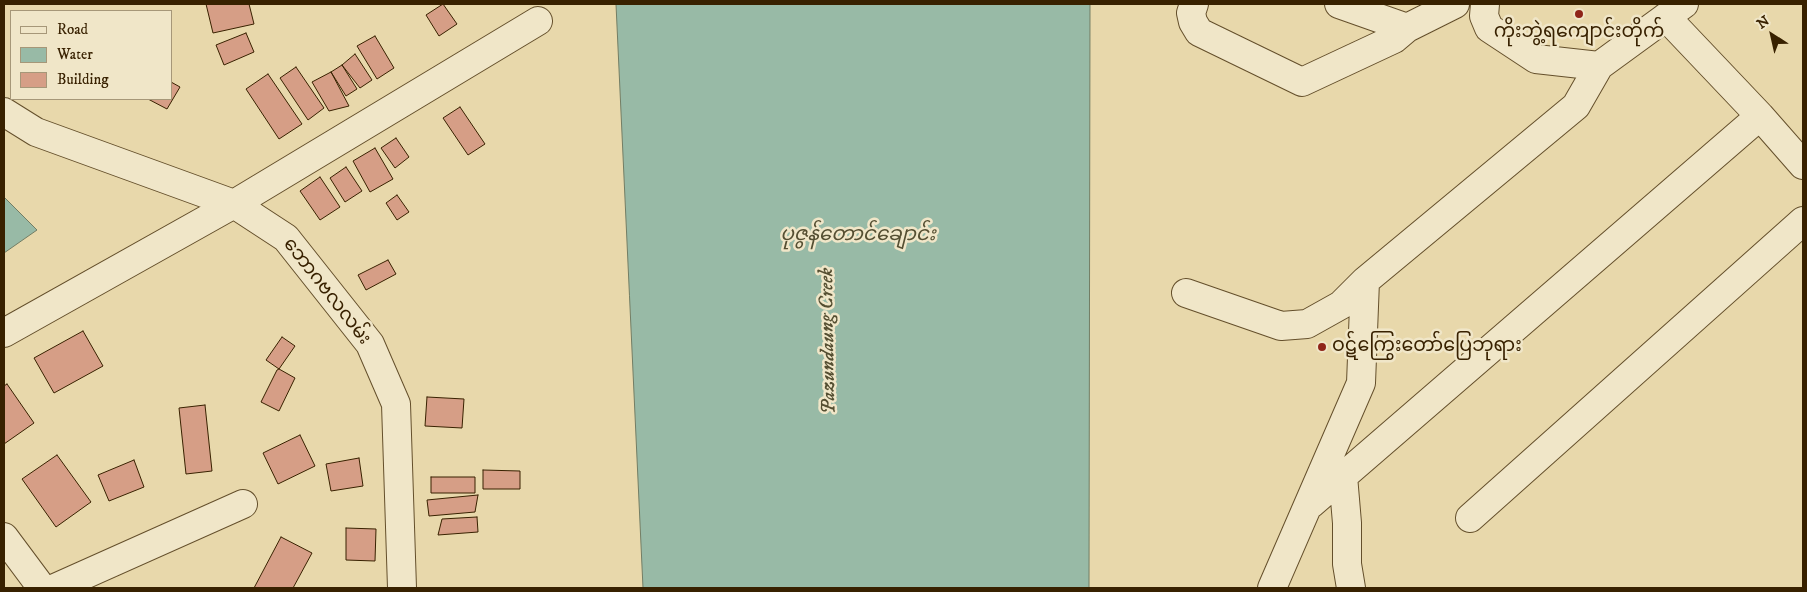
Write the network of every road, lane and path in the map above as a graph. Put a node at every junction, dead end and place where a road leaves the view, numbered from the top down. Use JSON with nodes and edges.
{"nodes":[{"id":1,"x":1194,"y":4,"type":"edge"},
{"id":2,"x":1339,"y":4,"type":"edge"},
{"id":3,"x":1455,"y":4,"type":"edge"},
{"id":4,"x":1485,"y":4,"type":"edge"},
{"id":5,"x":1675,"y":10,"type":"edge"},
{"id":6,"x":538,"y":21,"type":"dead end"},
{"id":7,"x":1407,"y":28,"type":"junction"},
{"id":8,"x":1599,"y":66,"type":"junction"},
{"id":9,"x":4,"y":112,"type":"edge"},
{"id":10,"x":1760,"y":116,"type":"junction"},
{"id":11,"x":1803,"y":165,"type":"edge"},
{"id":12,"x":234,"y":204,"type":"junction"},
{"id":13,"x":1803,"y":221,"type":"edge"},
{"id":14,"x":1365,"y":281,"type":"junction"},
{"id":15,"x":1186,"y":293,"type":"dead end"},
{"id":16,"x":4,"y":333,"type":"edge"},
{"id":17,"x":1343,"y":476,"type":"junction"},
{"id":18,"x":243,"y":504,"type":"dead end"},
{"id":19,"x":1306,"y":508,"type":"junction"},
{"id":20,"x":1470,"y":518,"type":"dead end"},
{"id":21,"x":4,"y":537,"type":"edge"},
{"id":22,"x":42,"y":588,"type":"edge"},
{"id":23,"x":55,"y":588,"type":"edge"},
{"id":24,"x":402,"y":588,"type":"edge"},
{"id":25,"x":1272,"y":588,"type":"edge"},
{"id":26,"x":1351,"y":588,"type":"edge"}],
"edges":[{"from":1,"to":7,"type":"street"},
{"from":2,"to":7,"type":"street"},
{"from":3,"to":7,"type":"street"},
{"from":4,"to":8,"type":"street"},
{"from":5,"to":8,"type":"street"},
{"from":5,"to":10,"type":"street"},
{"from":6,"to":12,"type":"street"},
{"from":8,"to":14,"type":"street"},
{"from":9,"to":12,"type":"street","name":"ဘောဂဗလလမ်း"},
{"from":10,"to":11,"type":"street"},
{"from":10,"to":17,"type":"street"},
{"from":12,"to":16,"type":"street"},
{"from":12,"to":24,"type":"street","name":"ဘောဂဗလလမ်း"},
{"from":13,"to":20,"type":"street"},
{"from":14,"to":15,"type":"street"},
{"from":14,"to":19,"type":"street"},
{"from":17,"to":19,"type":"street"},
{"from":17,"to":26,"type":"street"},
{"from":18,"to":23,"type":"street"},
{"from":19,"to":25,"type":"street"},
{"from":21,"to":22,"type":"street"}]}
